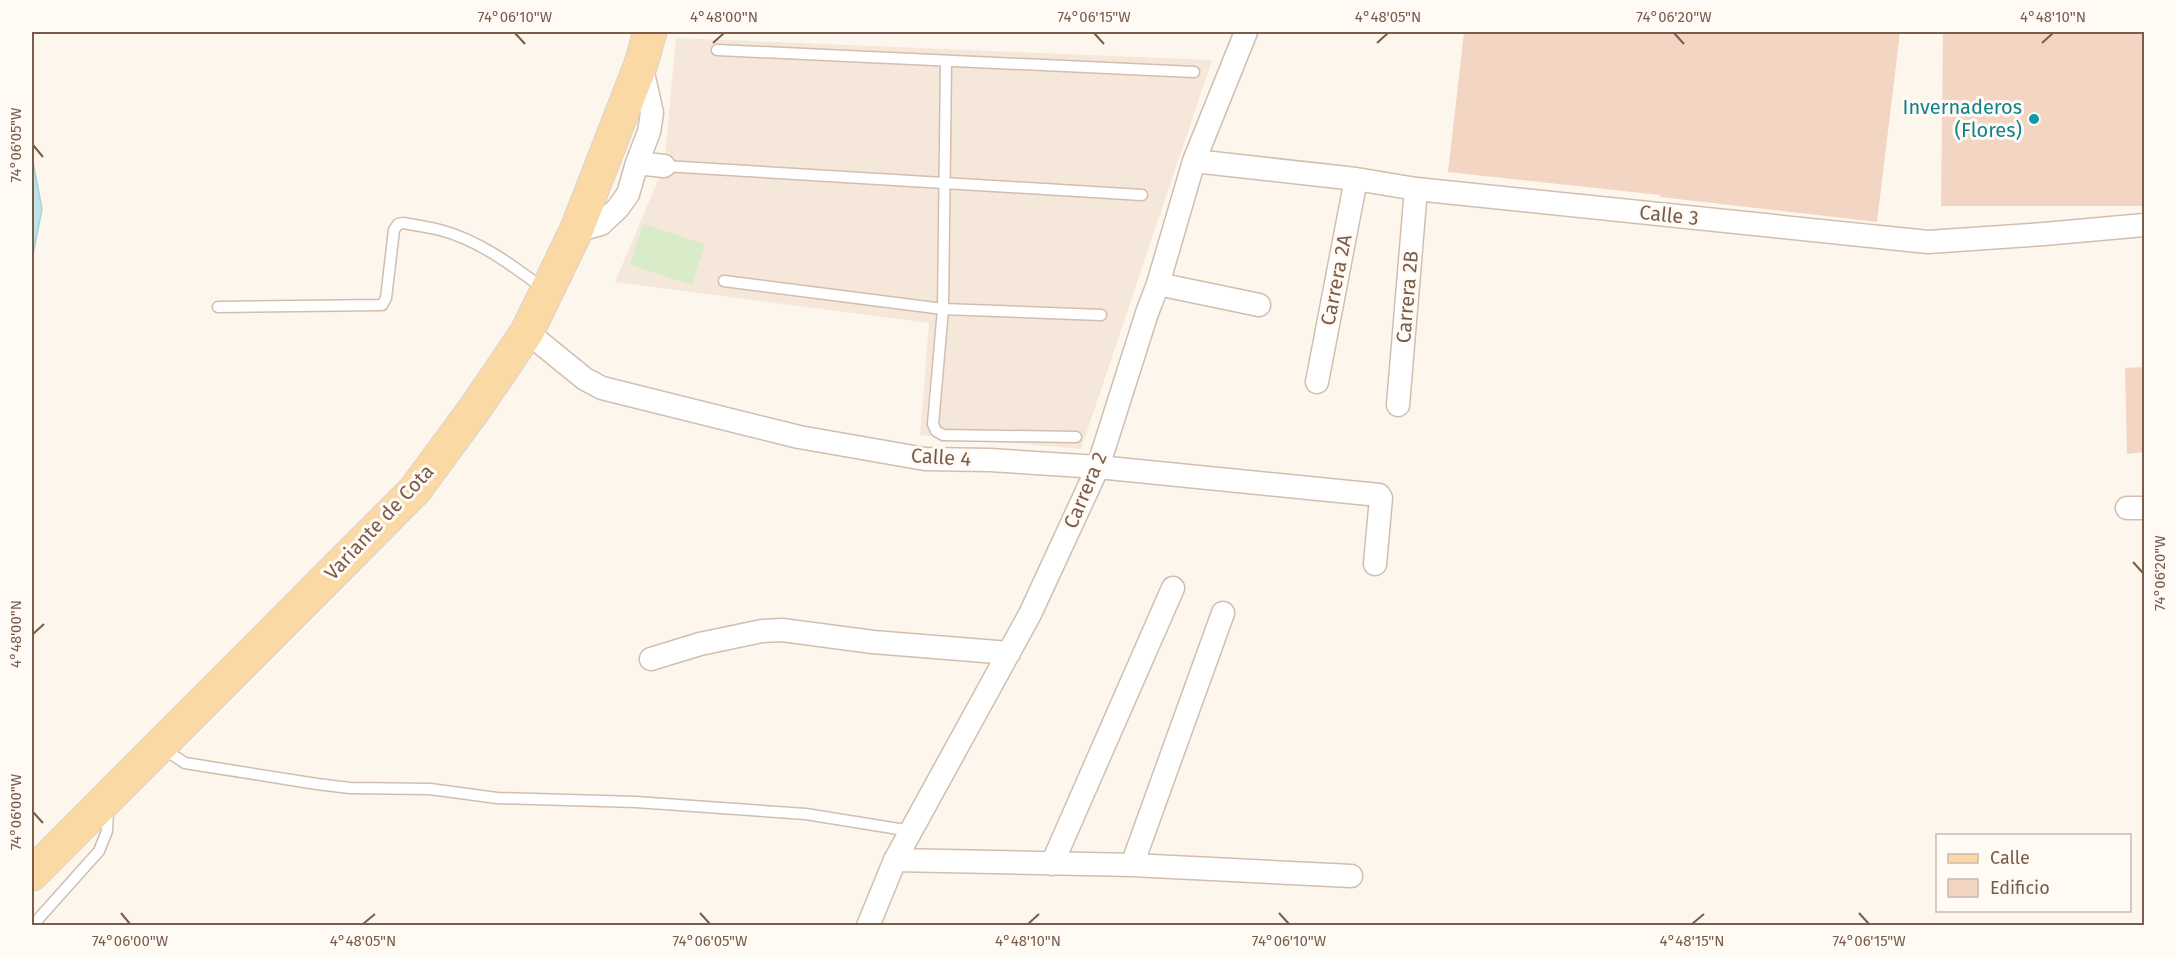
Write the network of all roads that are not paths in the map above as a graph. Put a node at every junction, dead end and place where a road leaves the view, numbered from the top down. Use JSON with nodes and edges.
{"nodes":[{"id":1,"x":650,"y":32,"type":"edge"},
{"id":2,"x":1246,"y":32,"type":"edge"},
{"id":3,"x":717,"y":50,"type":"dead end"},
{"id":4,"x":946,"y":61,"type":"junction"},
{"id":5,"x":641,"y":64,"type":"junction"},
{"id":6,"x":1194,"y":72,"type":"dead end"},
{"id":7,"x":1194,"y":161,"type":"junction"},
{"id":8,"x":637,"y":163,"type":"junction"},
{"id":9,"x":664,"y":166,"type":"joint"},
{"id":10,"x":1356,"y":179,"type":"junction"},
{"id":11,"x":945,"y":182,"type":"junction"},
{"id":12,"x":1416,"y":189,"type":"junction"},
{"id":13,"x":1142,"y":195,"type":"dead end"},
{"id":14,"x":2145,"y":225,"type":"edge"},
{"id":15,"x":576,"y":231,"type":"junction"},
{"id":16,"x":724,"y":281,"type":"dead end"},
{"id":17,"x":1158,"y":284,"type":"junction"},
{"id":18,"x":547,"y":291,"type":"junction"},
{"id":19,"x":1259,"y":305,"type":"dead end"},
{"id":20,"x":218,"y":307,"type":"dead end"},
{"id":21,"x":943,"y":309,"type":"junction"},
{"id":22,"x":1101,"y":315,"type":"dead end"},
{"id":23,"x":527,"y":332,"type":"junction"},
{"id":24,"x":1317,"y":382,"type":"dead end"},
{"id":25,"x":1398,"y":405,"type":"dead end"},
{"id":26,"x":1076,"y":437,"type":"dead end"},
{"id":27,"x":1098,"y":467,"type":"junction"},
{"id":28,"x":1376,"y":564,"type":"dead end"},
{"id":29,"x":1173,"y":588,"type":"dead end"},
{"id":30,"x":1223,"y":614,"type":"dead end"},
{"id":31,"x":1009,"y":653,"type":"junction"},
{"id":32,"x":651,"y":659,"type":"dead end"},
{"id":33,"x":159,"y":746,"type":"junction"},
{"id":34,"x":108,"y":795,"type":"junction"},
{"id":35,"x":912,"y":831,"type":"junction"},
{"id":36,"x":895,"y":860,"type":"junction"},
{"id":37,"x":1052,"y":864,"type":"junction"},
{"id":38,"x":1132,"y":865,"type":"junction"},
{"id":39,"x":32,"y":874,"type":"edge"},
{"id":40,"x":1350,"y":876,"type":"dead end"},
{"id":41,"x":32,"y":926,"type":"edge"},
{"id":42,"x":868,"y":926,"type":"edge"}],
"edges":[{"from":1,"to":5,"type":"main road","name":"Variante de Cota"},
{"from":2,"to":7,"type":"street","name":"Carrera 2"},
{"from":3,"to":4,"type":"lane"},
{"from":4,"to":6,"type":"lane"},
{"from":4,"to":11,"type":"lane"},
{"from":5,"to":8,"type":"street"},
{"from":5,"to":15,"type":"main road","name":"Variante de Cota"},
{"from":7,"to":10,"type":"street","name":"Calle 3"},
{"from":7,"to":17,"type":"street","name":"Carrera 2"},
{"from":8,"to":9,"type":"street"},
{"from":8,"to":15,"type":"street"},
{"from":9,"to":11,"type":"lane"},
{"from":10,"to":12,"type":"street","name":"Calle 3"},
{"from":10,"to":24,"type":"street","name":"Carrera 2A"},
{"from":11,"to":13,"type":"lane"},
{"from":11,"to":21,"type":"lane"},
{"from":12,"to":14,"type":"street","name":"Calle 3"},
{"from":12,"to":25,"type":"street","name":"Carrera 2B"},
{"from":15,"to":18,"type":"main road","name":"Variante de Cota"},
{"from":16,"to":21,"type":"lane"},
{"from":17,"to":19,"type":"street"},
{"from":17,"to":27,"type":"street","name":"Carrera 2"},
{"from":18,"to":20,"type":"lane"},
{"from":18,"to":23,"type":"main road","name":"Variante de Cota"},
{"from":21,"to":22,"type":"lane"},
{"from":21,"to":26,"type":"lane"},
{"from":23,"to":27,"type":"street","name":"Calle 4"},
{"from":23,"to":33,"type":"main road","name":"Variante de Cota"},
{"from":27,"to":28,"type":"street","name":"Calle 4"},
{"from":27,"to":31,"type":"street","name":"Carrera 2"},
{"from":29,"to":37,"type":"street"},
{"from":30,"to":38,"type":"street"},
{"from":31,"to":32,"type":"street"},
{"from":31,"to":35,"type":"street","name":"Carrera 2"},
{"from":33,"to":34,"type":"main road","name":"Variante de Cota"},
{"from":33,"to":35,"type":"lane"},
{"from":34,"to":39,"type":"main road","name":"Variante de Cota"},
{"from":34,"to":41,"type":"lane"},
{"from":35,"to":36,"type":"street","name":"Carrera 2"},
{"from":36,"to":37,"type":"street"},
{"from":36,"to":42,"type":"street","name":"Carrera 2"},
{"from":37,"to":38,"type":"street"},
{"from":38,"to":40,"type":"street"}]}
